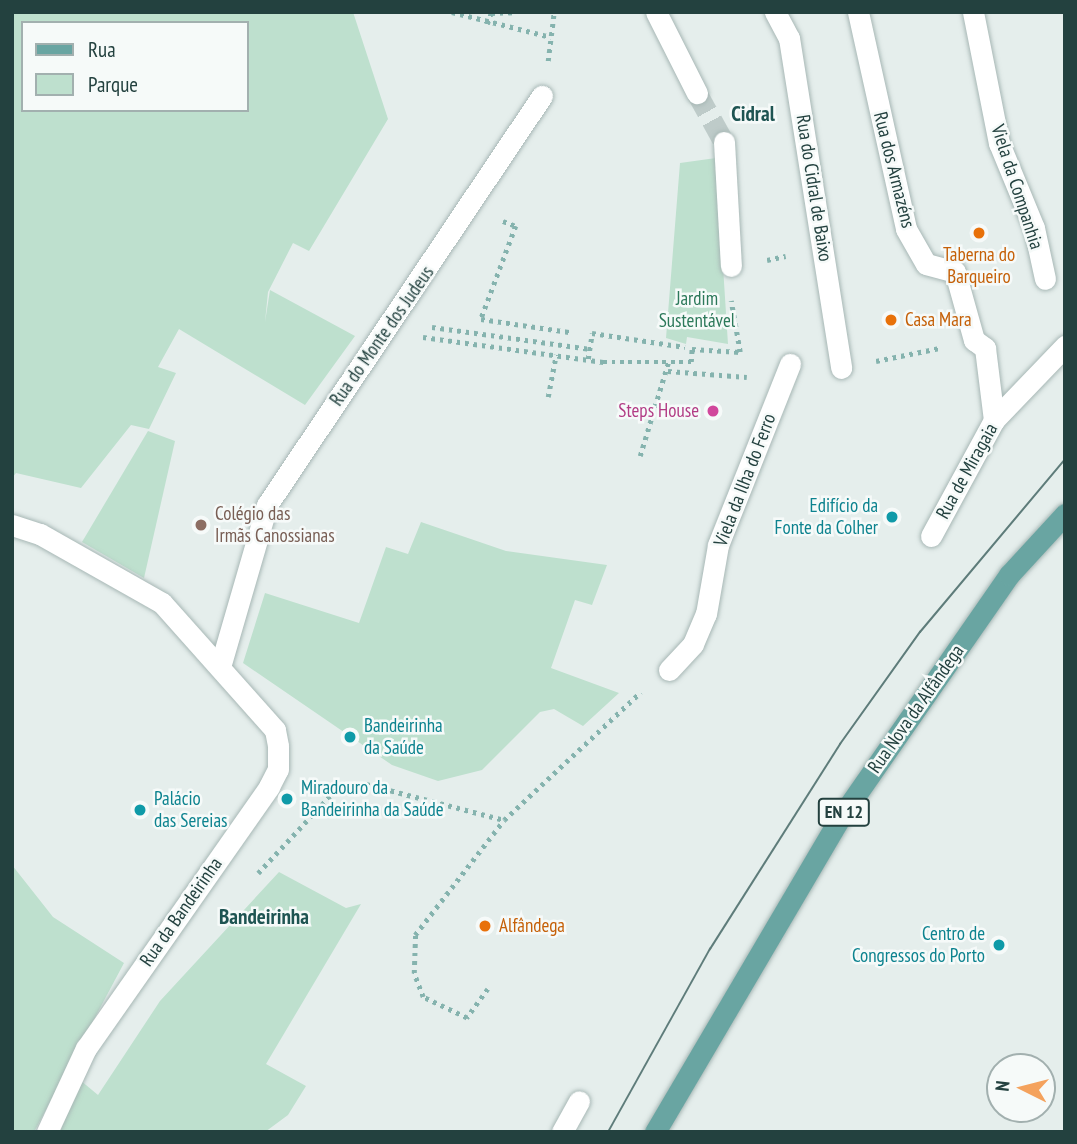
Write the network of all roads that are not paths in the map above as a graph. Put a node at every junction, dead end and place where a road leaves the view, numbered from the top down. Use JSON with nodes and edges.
{"nodes":[{"id":1,"x":656,"y":12,"type":"edge"},
{"id":2,"x":775,"y":12,"type":"edge"},
{"id":3,"x":858,"y":12,"type":"edge"},
{"id":4,"x":973,"y":12,"type":"edge"},
{"id":5,"x":697,"y":93,"type":"tunnel mouth"},
{"id":6,"x":542,"y":96,"type":"road end"},
{"id":7,"x":724,"y":142,"type":"tunnel mouth"},
{"id":8,"x":731,"y":266,"type":"road end"},
{"id":9,"x":1045,"y":279,"type":"dead end"},
{"id":10,"x":1065,"y":346,"type":"edge"},
{"id":11,"x":841,"y":368,"type":"road end"},
{"id":12,"x":786,"y":372,"type":"road end"},
{"id":13,"x":994,"y":420,"type":"junction"},
{"id":14,"x":1065,"y":514,"type":"edge"},
{"id":15,"x":12,"y":525,"type":"edge"},
{"id":16,"x":931,"y":536,"type":"dead end"},
{"id":17,"x":220,"y":667,"type":"junction"},
{"id":18,"x":669,"y":670,"type":"road end"},
{"id":19,"x":579,"y":1101,"type":"dead end"},
{"id":20,"x":47,"y":1132,"type":"edge"},
{"id":21,"x":562,"y":1132,"type":"edge"},
{"id":22,"x":654,"y":1132,"type":"edge"}],
"edges":[{"from":1,"to":5,"type":"street"},
{"from":2,"to":11,"type":"street","name":"Rua do Cidral de Baixo"},
{"from":3,"to":13,"type":"street","name":"Rua dos Armazéns"},
{"from":4,"to":9,"type":"street","name":"Viela da Companhia"},
{"from":6,"to":17,"type":"street","name":"Rua do Monte dos Judeus"},
{"from":7,"to":8,"type":"street"},
{"from":10,"to":13,"type":"street","name":"Rua de Miragaia"},
{"from":12,"to":18,"type":"street","name":"Viela da Ilha do Ferro"},
{"from":13,"to":16,"type":"street","name":"Rua de Miragaia"},
{"from":14,"to":22,"type":"main road","name":"Rua Nova da Alfândega","number":"EN 12"},
{"from":15,"to":17,"type":"street","name":"Rua da Bandeirinha"},
{"from":17,"to":20,"type":"street","name":"Rua da Bandeirinha"},
{"from":19,"to":21,"type":"street"}]}
